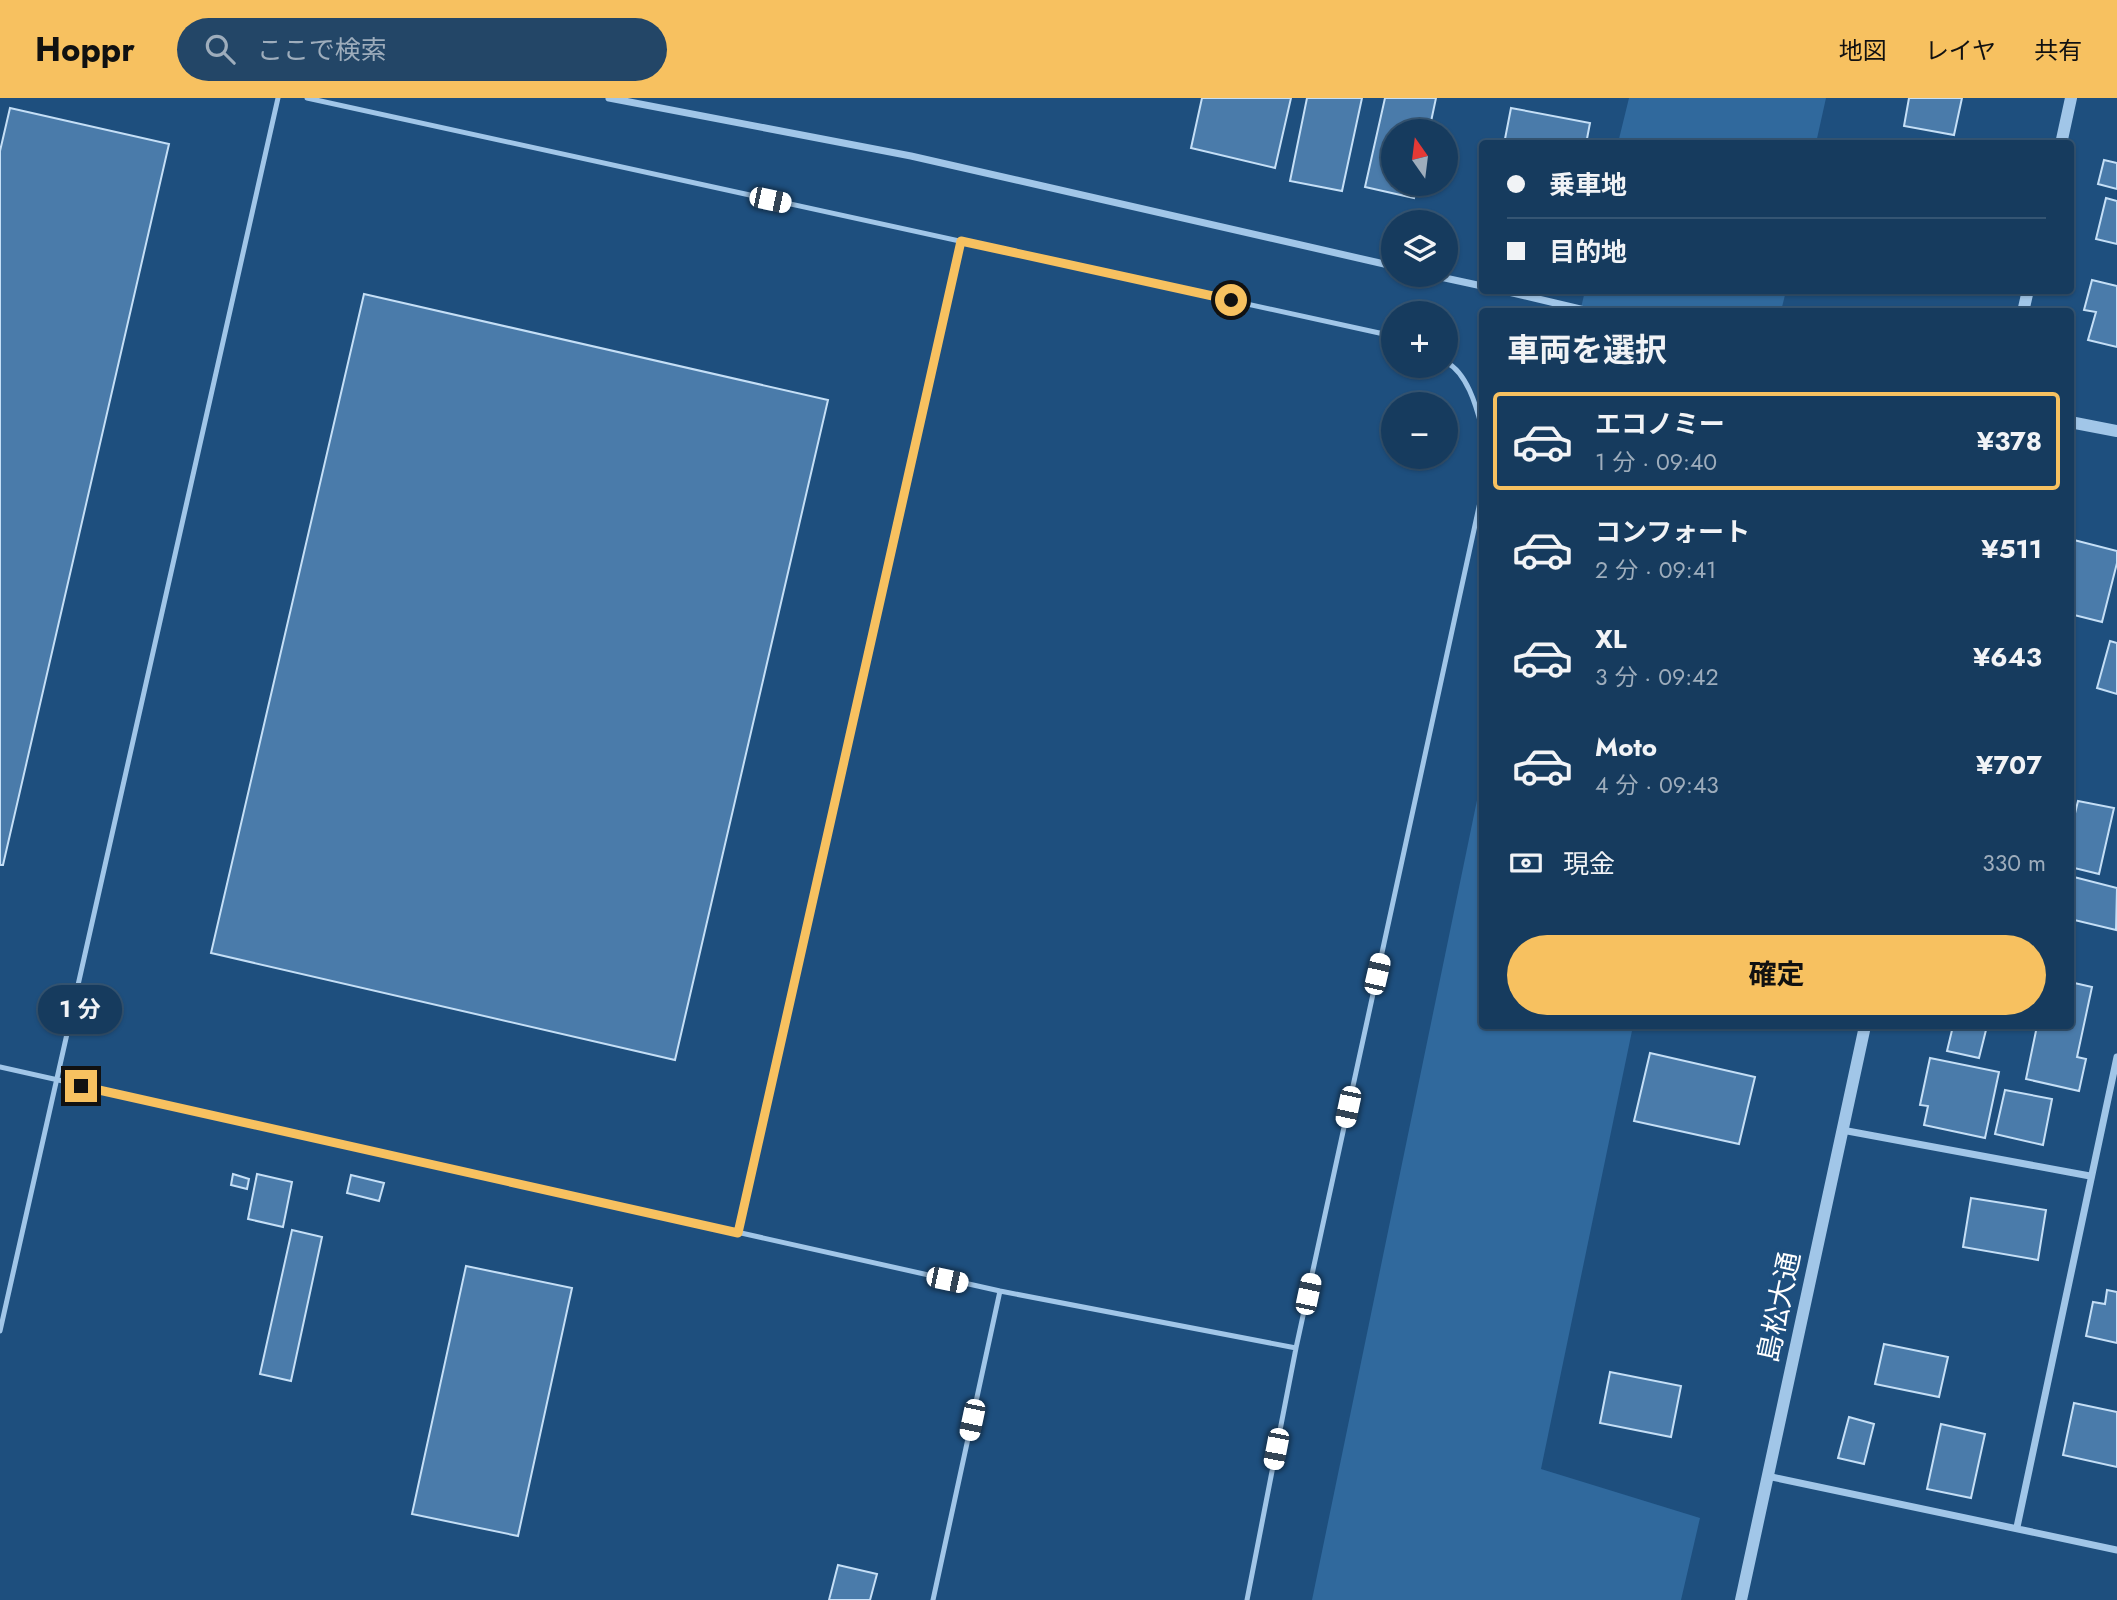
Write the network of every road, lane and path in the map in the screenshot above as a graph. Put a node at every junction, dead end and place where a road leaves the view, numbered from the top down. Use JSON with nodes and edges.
{"nodes":[{"id":1,"x":278,"y":98,"type":"edge"},
{"id":2,"x":307,"y":98,"type":"edge"},
{"id":3,"x":608,"y":98,"type":"edge"},
{"id":4,"x":2071,"y":98,"type":"edge"},
{"id":5,"x":2062,"y":140,"type":"edge"},
{"id":6,"x":961,"y":241,"type":"junction"},
{"id":7,"x":1381,"y":263,"type":"edge"},
{"id":8,"x":1458,"y":281,"type":"edge"},
{"id":9,"x":1479,"y":285,"type":"edge"},
{"id":10,"x":1517,"y":294,"type":"edge"},
{"id":11,"x":1575,"y":308,"type":"edge"},
{"id":12,"x":1381,"y":333,"type":"edge"},
{"id":13,"x":1458,"y":370,"type":"edge"},
{"id":14,"x":1479,"y":421,"type":"edge"},
{"id":15,"x":2074,"y":423,"type":"edge"},
{"id":16,"x":2117,"y":432,"type":"edge"},
{"id":17,"x":1479,"y":507,"type":"edge"},
{"id":18,"x":1864,"y":1029,"type":"edge"},
{"id":19,"x":2117,"y":1057,"type":"edge"},
{"id":20,"x":0,"y":1068,"type":"edge"},
{"id":21,"x":55,"y":1080,"type":"junction"},
{"id":22,"x":1843,"y":1130,"type":"junction"},
{"id":23,"x":2090,"y":1176,"type":"junction"},
{"id":24,"x":738,"y":1233,"type":"junction"},
{"id":25,"x":1000,"y":1291,"type":"junction"},
{"id":26,"x":0,"y":1331,"type":"edge"},
{"id":27,"x":1296,"y":1348,"type":"junction"},
{"id":28,"x":1767,"y":1476,"type":"junction"},
{"id":29,"x":2017,"y":1527,"type":"junction"},
{"id":30,"x":2117,"y":1550,"type":"edge"},
{"id":31,"x":933,"y":1600,"type":"edge"},
{"id":32,"x":1247,"y":1600,"type":"edge"},
{"id":33,"x":1741,"y":1600,"type":"edge"}],
"edges":[{"from":1,"to":21,"type":"lane"},
{"from":2,"to":6,"type":"lane"},
{"from":3,"to":7,"type":"street"},
{"from":4,"to":5,"type":"street"},
{"from":6,"to":12,"type":"lane"},
{"from":6,"to":24,"type":"lane"},
{"from":8,"to":9,"type":"street"},
{"from":10,"to":11,"type":"street"},
{"from":13,"to":14,"type":"lane"},
{"from":15,"to":16,"type":"street"},
{"from":17,"to":27,"type":"lane"},
{"from":18,"to":22,"type":"street","name":"島松大通"},
{"from":19,"to":23,"type":"street"},
{"from":20,"to":21,"type":"lane"},
{"from":21,"to":24,"type":"lane"},
{"from":21,"to":26,"type":"lane"},
{"from":22,"to":23,"type":"street"},
{"from":22,"to":28,"type":"street","name":"島松大通"},
{"from":23,"to":29,"type":"street"},
{"from":24,"to":25,"type":"lane"},
{"from":25,"to":27,"type":"lane"},
{"from":25,"to":31,"type":"lane"},
{"from":27,"to":32,"type":"lane"},
{"from":28,"to":29,"type":"street"},
{"from":28,"to":33,"type":"street","name":"島松大通"},
{"from":29,"to":30,"type":"street"}]}
